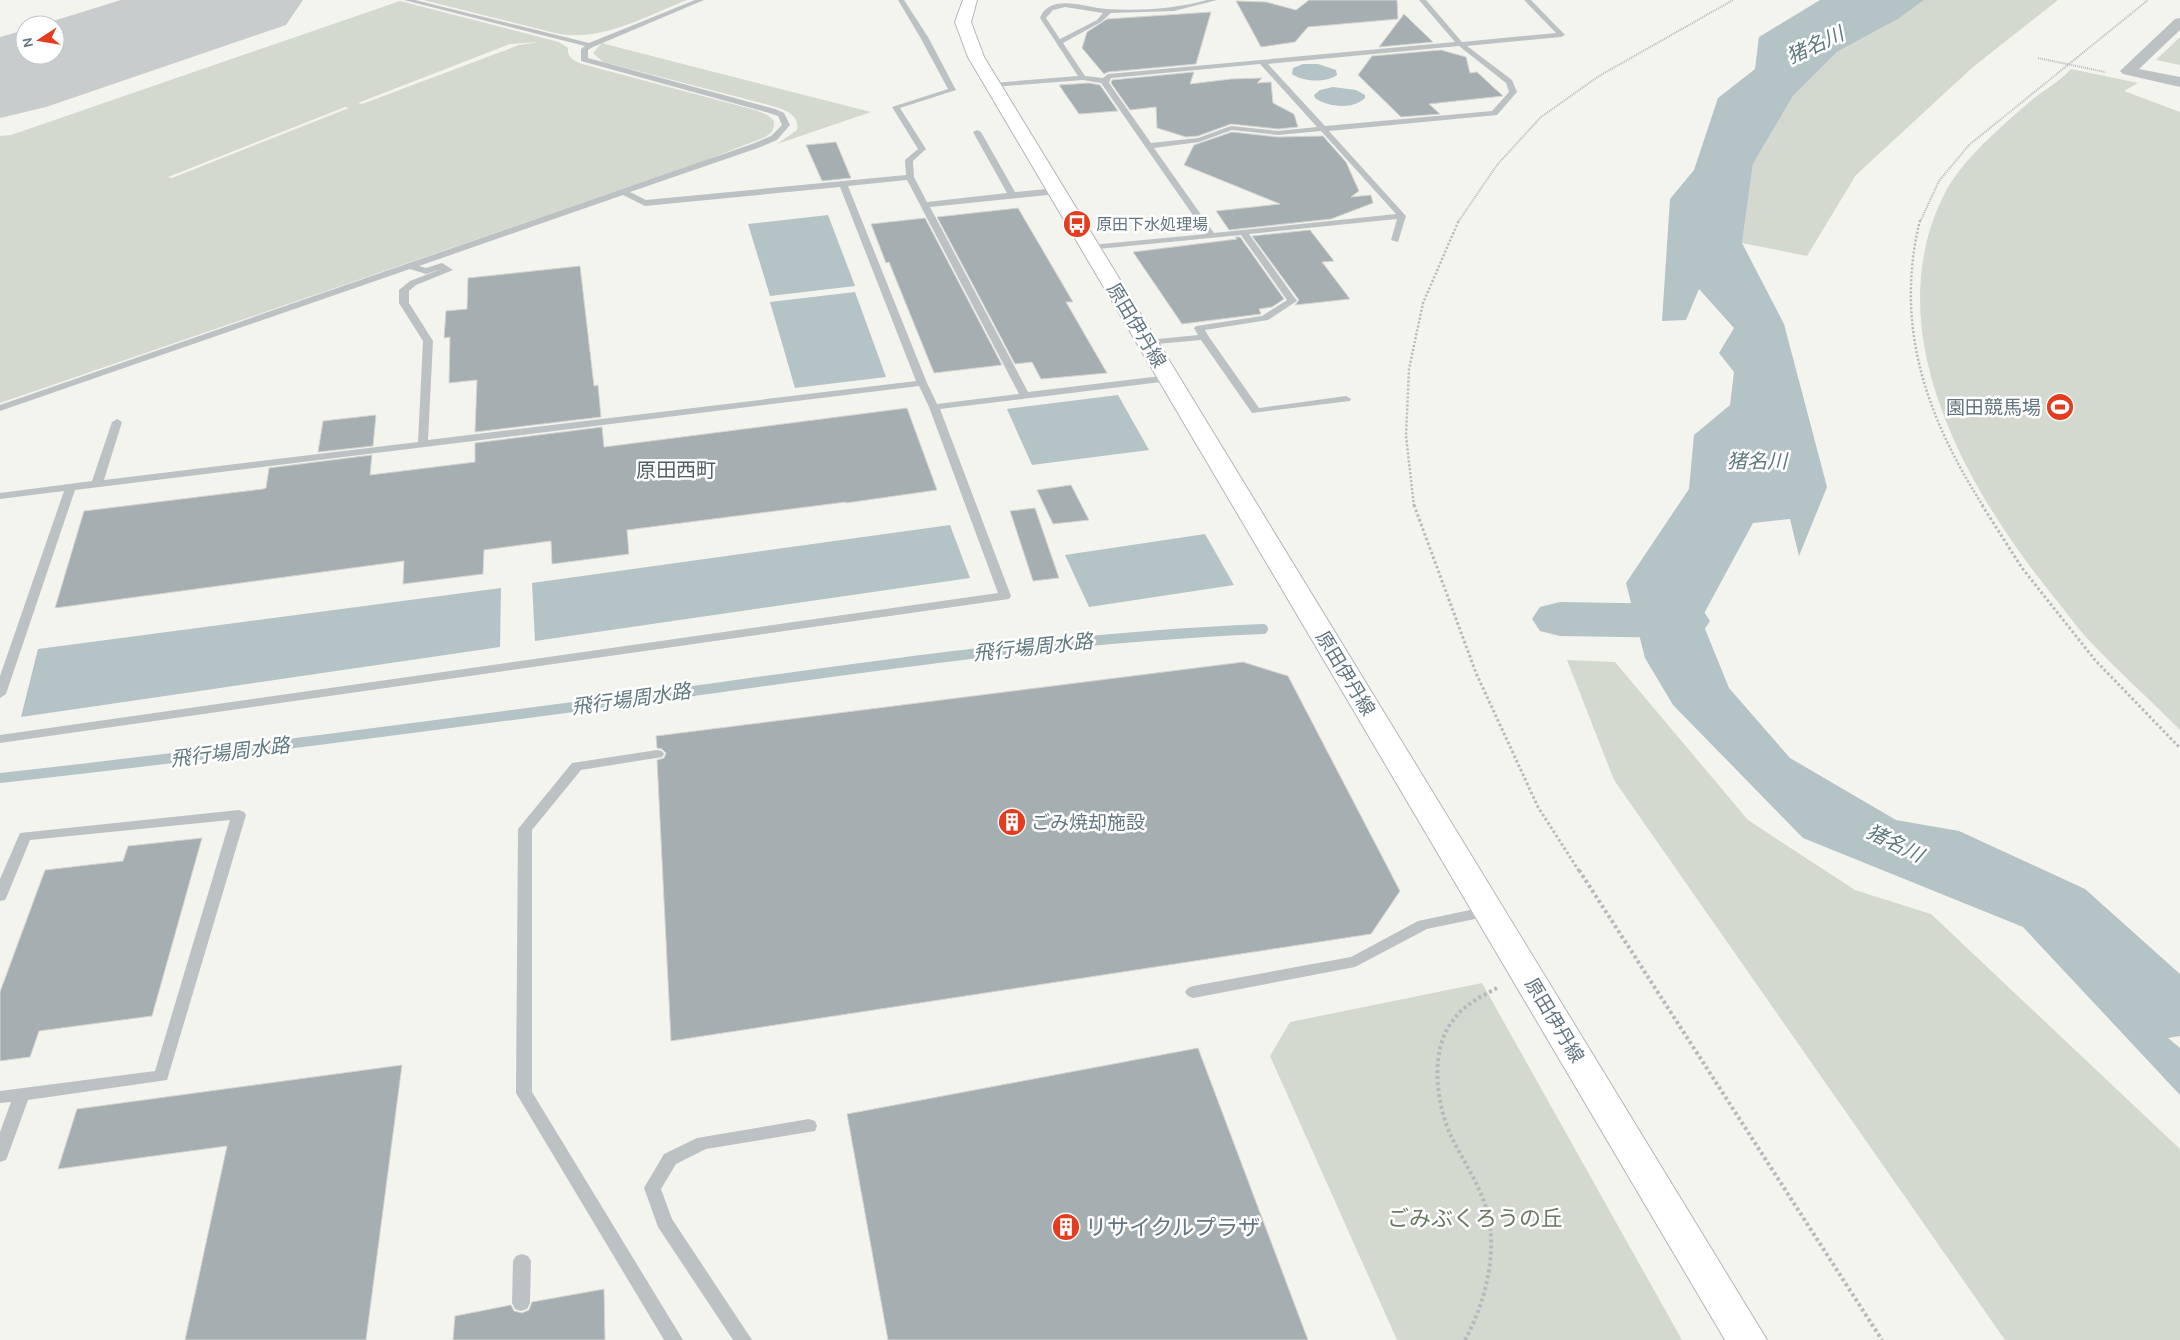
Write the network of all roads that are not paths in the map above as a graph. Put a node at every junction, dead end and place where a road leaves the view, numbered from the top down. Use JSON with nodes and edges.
{"nodes":[{"id":1,"x":408,"y":0,"type":"edge"},
{"id":2,"x":701,"y":0,"type":"edge"},
{"id":3,"x":901,"y":0,"type":"edge"},
{"id":4,"x":970,"y":0,"type":"edge"},
{"id":5,"x":1214,"y":0,"type":"edge"},
{"id":6,"x":1422,"y":0,"type":"edge"},
{"id":7,"x":1527,"y":0,"type":"edge"},
{"id":8,"x":1109,"y":11,"type":"junction"},
{"id":9,"x":2180,"y":22,"type":"edge"},
{"id":10,"x":1060,"y":42,"type":"junction"},
{"id":11,"x":1460,"y":44,"type":"junction"},
{"id":12,"x":590,"y":45,"type":"junction"},
{"id":13,"x":2140,"y":60,"type":"junction"},
{"id":14,"x":1262,"y":62,"type":"junction"},
{"id":15,"x":2180,"y":68,"type":"edge"},
{"id":16,"x":1083,"y":78,"type":"junction"},
{"id":17,"x":1106,"y":81,"type":"junction"},
{"id":18,"x":2180,"y":82,"type":"edge"},
{"id":19,"x":993,"y":85,"type":"junction"},
{"id":20,"x":1324,"y":130,"type":"junction"},
{"id":21,"x":977,"y":132,"type":"dead end"},
{"id":22,"x":1149,"y":146,"type":"junction"},
{"id":23,"x":910,"y":177,"type":"junction"},
{"id":24,"x":844,"y":184,"type":"junction"},
{"id":25,"x":1056,"y":191,"type":"junction"},
{"id":26,"x":624,"y":192,"type":"junction"},
{"id":27,"x":1012,"y":196,"type":"junction"},
{"id":28,"x":925,"y":205,"type":"junction"},
{"id":29,"x":1402,"y":216,"type":"junction"},
{"id":30,"x":1242,"y":232,"type":"junction"},
{"id":31,"x":1212,"y":236,"type":"junction"},
{"id":32,"x":1395,"y":240,"type":"dead end"},
{"id":33,"x":1091,"y":248,"type":"junction"},
{"id":34,"x":410,"y":266,"type":"junction"},
{"id":35,"x":1204,"y":337,"type":"junction"},
{"id":36,"x":1148,"y":343,"type":"junction"},
{"id":37,"x":1169,"y":378,"type":"junction"},
{"id":38,"x":922,"y":383,"type":"junction"},
{"id":39,"x":1025,"y":396,"type":"junction"},
{"id":40,"x":1346,"y":399,"type":"dead end"},
{"id":41,"x":934,"y":407,"type":"junction"},
{"id":42,"x":0,"y":408,"type":"edge"},
{"id":43,"x":117,"y":422,"type":"dead end"},
{"id":44,"x":423,"y":444,"type":"junction"},
{"id":45,"x":97,"y":484,"type":"junction"},
{"id":46,"x":71,"y":487,"type":"junction"},
{"id":47,"x":0,"y":496,"type":"edge"},
{"id":48,"x":0,"y":694,"type":"edge"},
{"id":49,"x":0,"y":739,"type":"edge"},
{"id":50,"x":657,"y":754,"type":"dead end"},
{"id":51,"x":0,"y":896,"type":"edge"},
{"id":52,"x":1489,"y":911,"type":"junction"},
{"id":53,"x":1193,"y":992,"type":"dead end"},
{"id":54,"x":22,"y":1095,"type":"junction"},
{"id":55,"x":0,"y":1097,"type":"edge"},
{"id":56,"x":810,"y":1126,"type":"dead end"},
{"id":57,"x":0,"y":1154,"type":"edge"},
{"id":58,"x":522,"y":1261,"type":"dead end"},
{"id":59,"x":522,"y":1304,"type":"dead end"},
{"id":60,"x":674,"y":1340,"type":"edge"},
{"id":61,"x":743,"y":1340,"type":"edge"},
{"id":62,"x":1747,"y":1340,"type":"edge"}],
"edges":[{"from":1,"to":12,"type":"lane"},
{"from":2,"to":12,"type":"lane"},
{"from":3,"to":23,"type":"lane"},
{"from":4,"to":19,"type":"street","name":"原田伊丹線"},
{"from":5,"to":8,"type":"lane"},
{"from":6,"to":11,"type":"lane"},
{"from":7,"to":11,"type":"lane"},
{"from":8,"to":10,"type":"lane"},
{"from":8,"to":10,"type":"lane"},
{"from":9,"to":13,"type":"street"},
{"from":10,"to":16,"type":"lane"},
{"from":11,"to":14,"type":"lane"},
{"from":11,"to":20,"type":"lane"},
{"from":12,"to":26,"type":"lane"},
{"from":13,"to":15,"type":"street"},
{"from":13,"to":18,"type":"street"},
{"from":14,"to":17,"type":"lane"},
{"from":14,"to":20,"type":"lane"},
{"from":16,"to":17,"type":"lane"},
{"from":16,"to":19,"type":"lane"},
{"from":17,"to":22,"type":"lane"},
{"from":19,"to":25,"type":"street","name":"原田伊丹線"},
{"from":20,"to":22,"type":"lane"},
{"from":20,"to":29,"type":"lane"},
{"from":21,"to":27,"type":"lane"},
{"from":22,"to":31,"type":"lane"},
{"from":23,"to":24,"type":"lane"},
{"from":23,"to":28,"type":"lane"},
{"from":24,"to":26,"type":"lane"},
{"from":24,"to":38,"type":"lane"},
{"from":25,"to":27,"type":"lane"},
{"from":25,"to":33,"type":"street","name":"原田伊丹線"},
{"from":26,"to":34,"type":"lane"},
{"from":27,"to":28,"type":"lane"},
{"from":28,"to":39,"type":"lane"},
{"from":29,"to":30,"type":"lane"},
{"from":29,"to":32,"type":"lane"},
{"from":30,"to":31,"type":"lane"},
{"from":30,"to":35,"type":"lane"},
{"from":31,"to":33,"type":"lane"},
{"from":33,"to":36,"type":"street","name":"原田伊丹線"},
{"from":34,"to":42,"type":"lane"},
{"from":34,"to":44,"type":"lane"},
{"from":35,"to":36,"type":"lane"},
{"from":35,"to":40,"type":"lane"},
{"from":36,"to":37,"type":"street","name":"原田伊丹線"},
{"from":37,"to":39,"type":"lane"},
{"from":37,"to":52,"type":"street","name":"原田伊丹線"},
{"from":38,"to":41,"type":"lane"},
{"from":38,"to":44,"type":"lane"},
{"from":39,"to":41,"type":"lane"},
{"from":41,"to":49,"type":"lane"},
{"from":43,"to":45,"type":"lane"},
{"from":44,"to":45,"type":"lane"},
{"from":45,"to":46,"type":"lane"},
{"from":46,"to":47,"type":"lane"},
{"from":46,"to":48,"type":"lane"},
{"from":50,"to":60,"type":"lane"},
{"from":51,"to":54,"type":"lane"},
{"from":52,"to":53,"type":"lane"},
{"from":52,"to":62,"type":"street","name":"原田伊丹線"},
{"from":54,"to":55,"type":"lane"},
{"from":54,"to":57,"type":"lane"},
{"from":56,"to":61,"type":"lane"},
{"from":58,"to":59,"type":"lane"}]}
